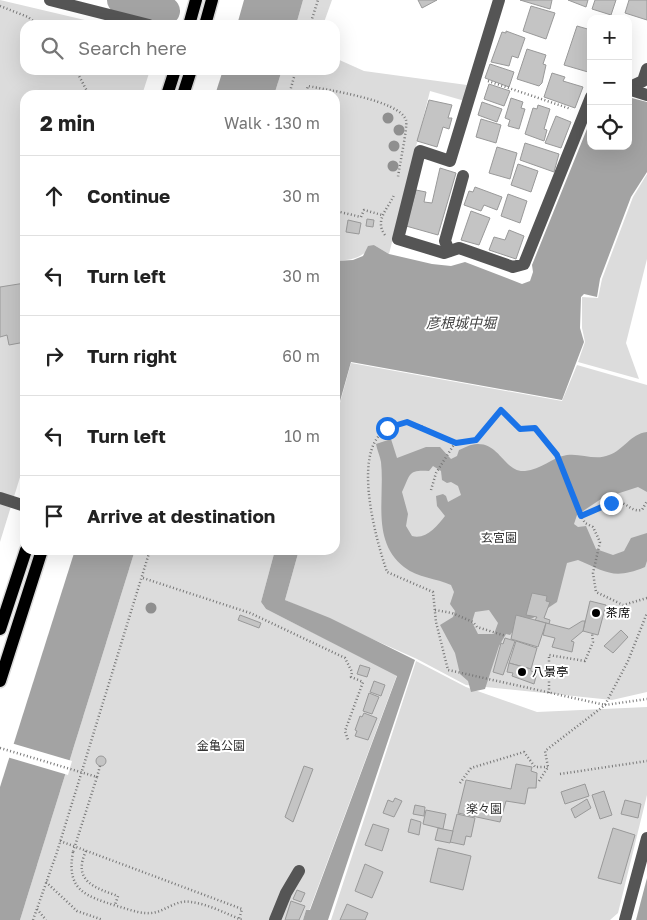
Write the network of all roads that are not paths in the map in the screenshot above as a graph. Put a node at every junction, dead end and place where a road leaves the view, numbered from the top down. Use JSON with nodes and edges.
{"nodes":[{"id":1,"x":50,"y":0,"type":"edge"},
{"id":2,"x":196,"y":0,"type":"edge"},
{"id":3,"x":212,"y":0,"type":"edge"},
{"id":4,"x":499,"y":0,"type":"edge"},
{"id":5,"x":129,"y":20,"type":"edge"},
{"id":6,"x":190,"y":20,"type":"edge"},
{"id":7,"x":206,"y":20,"type":"edge"},
{"id":8,"x":173,"y":75,"type":"edge"},
{"id":9,"x":189,"y":75,"type":"edge"},
{"id":10,"x":646,"y":78,"type":"edge"},
{"id":11,"x":632,"y":86,"type":"edge"},
{"id":12,"x":632,"y":89,"type":"edge"},
{"id":13,"x":169,"y":90,"type":"edge"},
{"id":14,"x":185,"y":90,"type":"edge"},
{"id":15,"x":647,"y":95,"type":"edge"},
{"id":16,"x":588,"y":105,"type":"edge"},
{"id":17,"x":463,"y":176,"type":"dead end"},
{"id":18,"x":449,"y":251,"type":"junction"},
{"id":19,"x":0,"y":498,"type":"edge"},
{"id":20,"x":20,"y":504,"type":"edge"},
{"id":21,"x":24,"y":555,"type":"edge"},
{"id":22,"x":40,"y":555,"type":"edge"},
{"id":23,"x":0,"y":629,"type":"edge"},
{"id":24,"x":0,"y":681,"type":"edge"},
{"id":25,"x":647,"y":838,"type":"edge"},
{"id":26,"x":299,"y":871,"type":"dead end"},
{"id":27,"x":275,"y":920,"type":"edge"},
{"id":28,"x":625,"y":920,"type":"edge"}],
"edges":[{"from":1,"to":5,"type":"street"},
{"from":2,"to":6,"type":"main road"},
{"from":3,"to":7,"type":"main road"},
{"from":4,"to":18,"type":"street"},
{"from":8,"to":13,"type":"main road"},
{"from":9,"to":14,"type":"main road"},
{"from":10,"to":11,"type":"street"},
{"from":12,"to":15,"type":"street"},
{"from":16,"to":18,"type":"street"},
{"from":17,"to":18,"type":"street"},
{"from":19,"to":20,"type":"street"},
{"from":21,"to":23,"type":"main road"},
{"from":22,"to":24,"type":"main road"},
{"from":25,"to":28,"type":"street"},
{"from":26,"to":27,"type":"street"}]}
